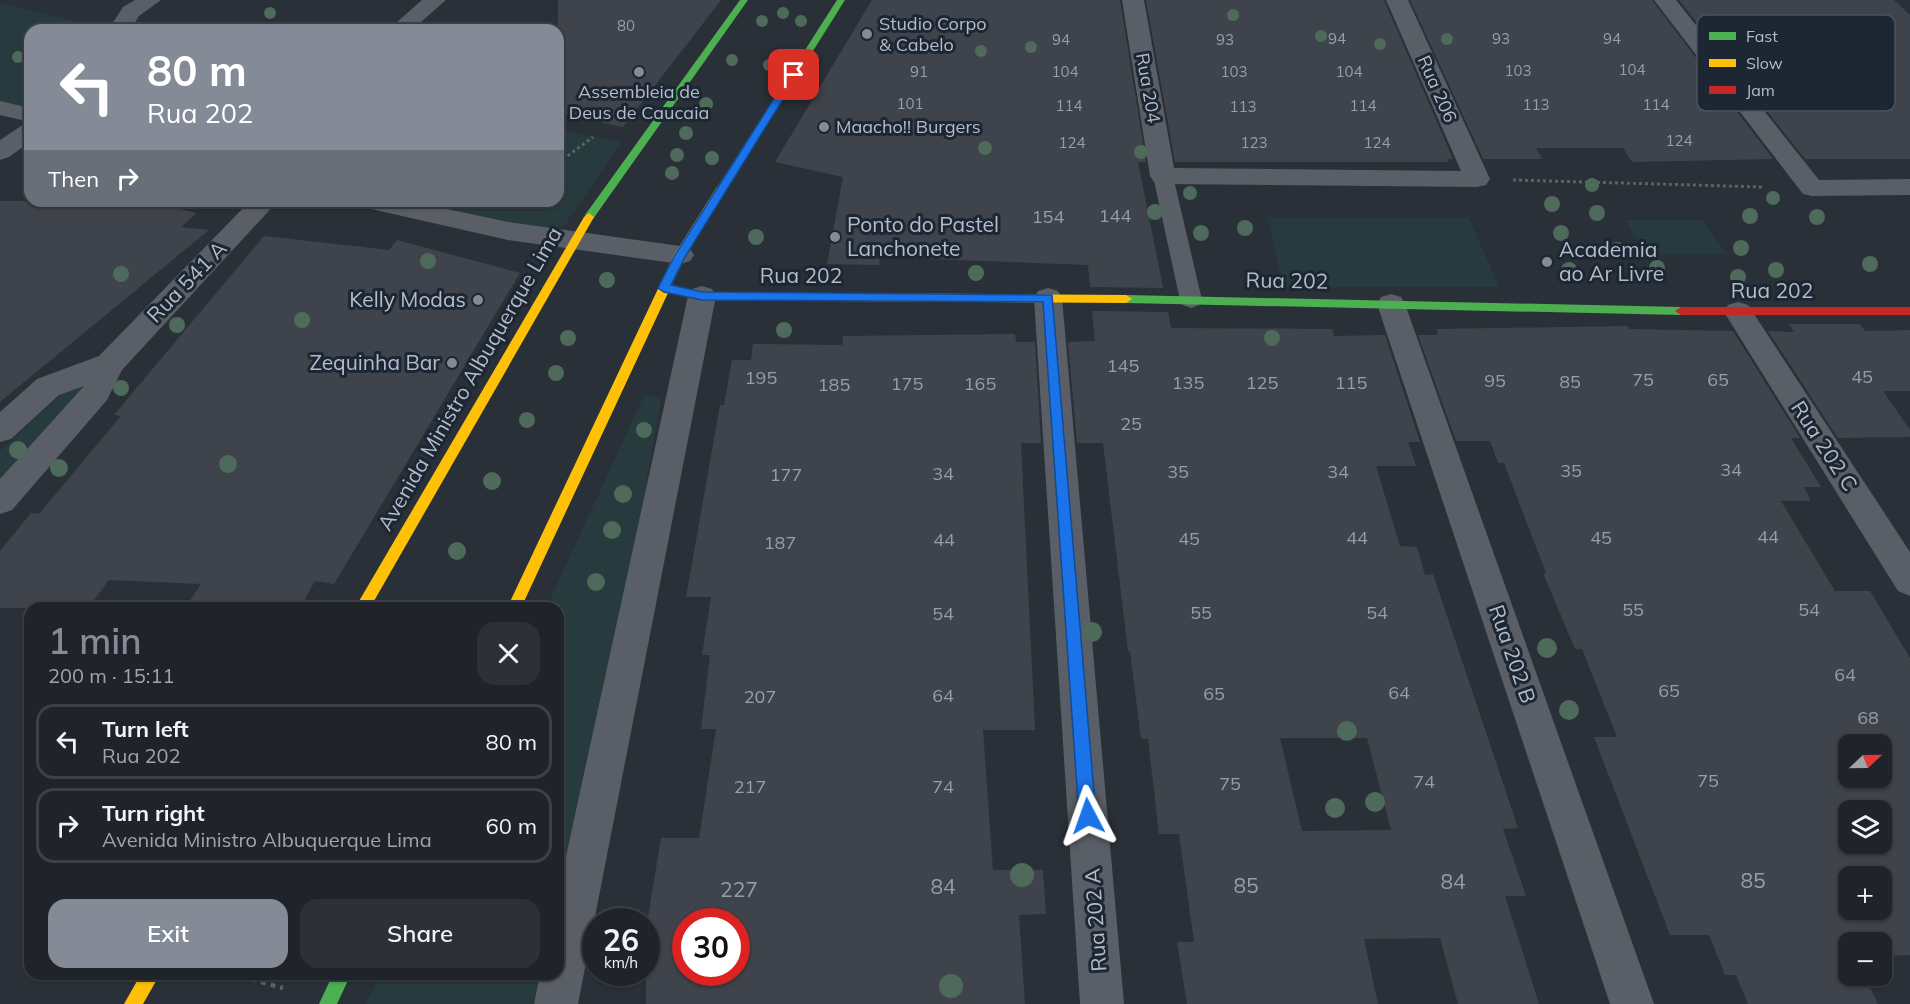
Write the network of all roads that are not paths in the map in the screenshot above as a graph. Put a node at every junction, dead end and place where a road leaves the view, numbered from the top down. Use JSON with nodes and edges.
{"nodes":[{"id":1,"x":150,"y":0,"type":"edge"},
{"id":2,"x":435,"y":0,"type":"edge"},
{"id":3,"x":744,"y":0,"type":"edge"},
{"id":4,"x":841,"y":0,"type":"edge"},
{"id":5,"x":1133,"y":0,"type":"edge"},
{"id":6,"x":1397,"y":0,"type":"edge"},
{"id":7,"x":1665,"y":0,"type":"edge"},
{"id":8,"x":123,"y":24,"type":"edge"},
{"id":9,"x":406,"y":24,"type":"edge"},
{"id":10,"x":1697,"y":41,"type":"edge"},
{"id":11,"x":0,"y":108,"type":"edge"},
{"id":12,"x":1752,"y":111,"type":"edge"},
{"id":13,"x":24,"y":114,"type":"edge"},
{"id":14,"x":24,"y":135,"type":"edge"},
{"id":15,"x":0,"y":152,"type":"edge"},
{"id":16,"x":1164,"y":176,"type":"junction"},
{"id":17,"x":1910,"y":187,"type":"edge"},
{"id":18,"x":259,"y":207,"type":"edge"},
{"id":19,"x":398,"y":207,"type":"edge"},
{"id":20,"x":574,"y":240,"type":"junction"},
{"id":21,"x":680,"y":255,"type":"junction"},
{"id":22,"x":664,"y":288,"type":"junction"},
{"id":23,"x":702,"y":296,"type":"junction"},
{"id":24,"x":1048,"y":298,"type":"junction"},
{"id":25,"x":1191,"y":300,"type":"junction"},
{"id":26,"x":1391,"y":304,"type":"junction"},
{"id":27,"x":1910,"y":311,"type":"edge"},
{"id":28,"x":1738,"y":312,"type":"junction"},
{"id":29,"x":110,"y":364,"type":"junction"},
{"id":30,"x":0,"y":430,"type":"edge"},
{"id":31,"x":0,"y":501,"type":"edge"},
{"id":32,"x":1910,"y":581,"type":"edge"},
{"id":33,"x":365,"y":602,"type":"edge"},
{"id":34,"x":517,"y":602,"type":"edge"},
{"id":35,"x":564,"y":965,"type":"edge"},
{"id":36,"x":147,"y":980,"type":"edge"},
{"id":37,"x":339,"y":980,"type":"edge"},
{"id":38,"x":561,"y":980,"type":"edge"},
{"id":39,"x":133,"y":1004,"type":"edge"},
{"id":40,"x":328,"y":1004,"type":"edge"},
{"id":41,"x":556,"y":1004,"type":"edge"},
{"id":42,"x":1102,"y":1004,"type":"edge"},
{"id":43,"x":1632,"y":1004,"type":"edge"}],
"edges":[{"from":1,"to":8,"type":"street"},
{"from":2,"to":9,"type":"street"},
{"from":3,"to":20,"type":"street","name":"Avenida Ministro Albuquerque Lima"},
{"from":4,"to":21,"type":"street"},
{"from":5,"to":16,"type":"street","name":"Rua 204"},
{"from":6,"to":16,"type":"street","name":"Rua 206"},
{"from":7,"to":10,"type":"street"},
{"from":11,"to":13,"type":"street"},
{"from":12,"to":17,"type":"street"},
{"from":14,"to":15,"type":"street"},
{"from":16,"to":25,"type":"lane"},
{"from":18,"to":29,"type":"street","name":"Rua 541 A"},
{"from":19,"to":20,"type":"street"},
{"from":20,"to":21,"type":"street"},
{"from":20,"to":33,"type":"street","name":"Avenida Ministro Albuquerque Lima"},
{"from":21,"to":22,"type":"street"},
{"from":22,"to":23,"type":"street","name":"Rua 202"},
{"from":22,"to":34,"type":"street"},
{"from":23,"to":24,"type":"street","name":"Rua 202"},
{"from":23,"to":35,"type":"street"},
{"from":24,"to":25,"type":"street","name":"Rua 202"},
{"from":24,"to":42,"type":"street","name":"Rua 202 A"},
{"from":25,"to":26,"type":"street","name":"Rua 202"},
{"from":26,"to":28,"type":"street","name":"Rua 202"},
{"from":26,"to":43,"type":"street","name":"Rua 202 B"},
{"from":27,"to":28,"type":"street","name":"Rua 202"},
{"from":28,"to":32,"type":"street","name":"Rua 202 C"},
{"from":29,"to":30,"type":"street","name":"Rua 541 A"},
{"from":29,"to":31,"type":"street","name":"Rua 541 A"},
{"from":36,"to":39,"type":"street"},
{"from":37,"to":40,"type":"street"},
{"from":38,"to":41,"type":"street"}]}
